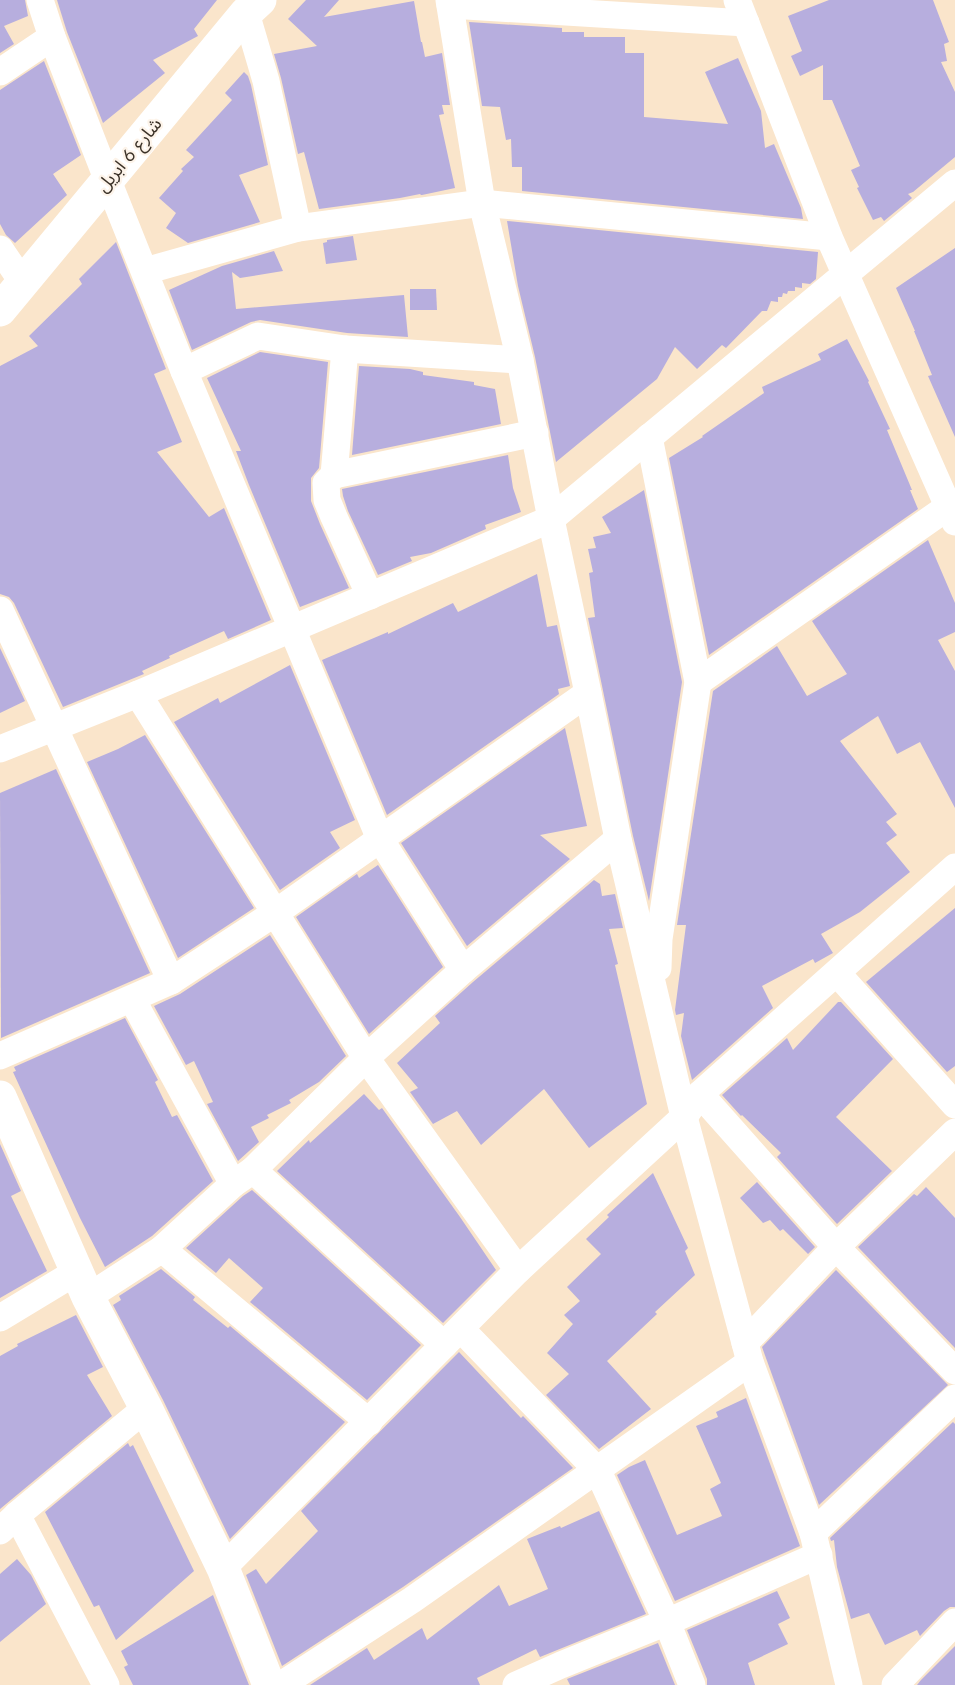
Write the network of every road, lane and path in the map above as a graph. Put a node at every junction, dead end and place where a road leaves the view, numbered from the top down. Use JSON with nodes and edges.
{"nodes":[{"id":1,"x":40,"y":0,"type":"edge"},
{"id":2,"x":449,"y":3,"type":"edge"},
{"id":3,"x":253,"y":6,"type":"edge"},
{"id":4,"x":741,"y":12,"type":"edge"},
{"id":5,"x":52,"y":37,"type":"junction"},
{"id":6,"x":0,"y":72,"type":"edge"},
{"id":7,"x":108,"y":180,"type":"junction"},
{"id":8,"x":955,"y":183,"type":"edge"},
{"id":9,"x":482,"y":203,"type":"junction"},
{"id":10,"x":298,"y":228,"type":"junction"},
{"id":11,"x":829,"y":237,"type":"junction"},
{"id":12,"x":0,"y":249,"type":"edge"},
{"id":13,"x":145,"y":271,"type":"junction"},
{"id":14,"x":846,"y":275,"type":"junction"},
{"id":15,"x":23,"y":283,"type":"junction"},
{"id":16,"x":0,"y":310,"type":"edge"},
{"id":17,"x":345,"y":349,"type":"junction"},
{"id":18,"x":520,"y":360,"type":"junction"},
{"id":19,"x":184,"y":371,"type":"junction"},
{"id":20,"x":535,"y":433,"type":"junction"},
{"id":21,"x":649,"y":437,"type":"junction"},
{"id":22,"x":334,"y":475,"type":"junction"},
{"id":23,"x":953,"y":510,"type":"edge"},
{"id":24,"x":551,"y":519,"type":"junction"},
{"id":25,"x":370,"y":596,"type":"junction"},
{"id":26,"x":0,"y":610,"type":"edge"},
{"id":27,"x":292,"y":629,"type":"junction"},
{"id":28,"x":698,"y":682,"type":"junction"},
{"id":29,"x":588,"y":693,"type":"junction"},
{"id":30,"x":138,"y":694,"type":"junction"},
{"id":31,"x":55,"y":728,"type":"junction"},
{"id":32,"x":0,"y":749,"type":"edge"},
{"id":33,"x":380,"y":839,"type":"junction"},
{"id":34,"x":618,"y":839,"type":"junction"},
{"id":35,"x":955,"y":867,"type":"edge"},
{"id":36,"x":275,"y":913,"type":"junction"},
{"id":37,"x":464,"y":970,"type":"junction"},
{"id":38,"x":837,"y":973,"type":"junction"},
{"id":39,"x":171,"y":981,"type":"junction"},
{"id":40,"x":132,"y":999,"type":"junction"},
{"id":41,"x":658,"y":1004,"type":"junction"},
{"id":42,"x":0,"y":1056,"type":"edge"},
{"id":43,"x":366,"y":1058,"type":"junction"},
{"id":44,"x":700,"y":1094,"type":"junction"},
{"id":45,"x":0,"y":1097,"type":"edge"},
{"id":46,"x":955,"y":1105,"type":"edge"},
{"id":47,"x":684,"y":1117,"type":"junction"},
{"id":48,"x":955,"y":1132,"type":"edge"},
{"id":49,"x":243,"y":1177,"type":"junction"},
{"id":50,"x":836,"y":1247,"type":"junction"},
{"id":51,"x":162,"y":1249,"type":"junction"},
{"id":52,"x":518,"y":1270,"type":"junction"},
{"id":53,"x":82,"y":1285,"type":"junction"},
{"id":54,"x":0,"y":1318,"type":"edge"},
{"id":55,"x":453,"y":1337,"type":"junction"},
{"id":56,"x":748,"y":1352,"type":"junction"},
{"id":57,"x":955,"y":1371,"type":"edge"},
{"id":58,"x":955,"y":1398,"type":"edge"},
{"id":59,"x":147,"y":1408,"type":"junction"},
{"id":60,"x":369,"y":1422,"type":"junction"},
{"id":61,"x":598,"y":1471,"type":"junction"},
{"id":62,"x":8,"y":1523,"type":"edge"},
{"id":63,"x":816,"y":1544,"type":"junction"},
{"id":64,"x":223,"y":1568,"type":"junction"},
{"id":65,"x":667,"y":1622,"type":"junction"},
{"id":66,"x":955,"y":1622,"type":"edge"},
{"id":67,"x":106,"y":1685,"type":"edge"},
{"id":68,"x":269,"y":1685,"type":"edge"},
{"id":69,"x":281,"y":1685,"type":"edge"},
{"id":70,"x":516,"y":1685,"type":"edge"},
{"id":71,"x":692,"y":1685,"type":"edge"},
{"id":72,"x":849,"y":1685,"type":"edge"},
{"id":73,"x":895,"y":1685,"type":"edge"}],
"edges":[{"from":1,"to":5,"type":"street"},
{"from":2,"to":4,"type":"street"},
{"from":2,"to":9,"type":"street"},
{"from":3,"to":7,"type":"street","name":"شارع 6 ابريل"},
{"from":3,"to":10,"type":"street"},
{"from":4,"to":11,"type":"street"},
{"from":5,"to":6,"type":"street"},
{"from":5,"to":7,"type":"street"},
{"from":7,"to":13,"type":"street"},
{"from":7,"to":15,"type":"street","name":"شارع 6 ابريل"},
{"from":8,"to":14,"type":"street"},
{"from":9,"to":10,"type":"street"},
{"from":9,"to":11,"type":"street"},
{"from":9,"to":18,"type":"street"},
{"from":10,"to":13,"type":"street"},
{"from":11,"to":14,"type":"street"},
{"from":12,"to":15,"type":"street"},
{"from":13,"to":19,"type":"street"},
{"from":14,"to":21,"type":"street"},
{"from":14,"to":23,"type":"street"},
{"from":15,"to":16,"type":"street","name":"شارع 6 ابريل"},
{"from":17,"to":18,"type":"street"},
{"from":17,"to":19,"type":"street"},
{"from":17,"to":22,"type":"street"},
{"from":18,"to":20,"type":"street"},
{"from":19,"to":27,"type":"street"},
{"from":20,"to":22,"type":"street"},
{"from":20,"to":24,"type":"street"},
{"from":21,"to":24,"type":"street"},
{"from":21,"to":28,"type":"street"},
{"from":22,"to":25,"type":"street"},
{"from":23,"to":28,"type":"street"},
{"from":24,"to":25,"type":"street"},
{"from":24,"to":29,"type":"street"},
{"from":25,"to":27,"type":"street"},
{"from":26,"to":31,"type":"street"},
{"from":27,"to":30,"type":"street"},
{"from":27,"to":33,"type":"street"},
{"from":28,"to":41,"type":"street"},
{"from":29,"to":33,"type":"street"},
{"from":29,"to":34,"type":"street"},
{"from":30,"to":31,"type":"street"},
{"from":30,"to":36,"type":"street"},
{"from":31,"to":32,"type":"street"},
{"from":31,"to":39,"type":"street"},
{"from":33,"to":36,"type":"street"},
{"from":33,"to":37,"type":"street"},
{"from":34,"to":37,"type":"street"},
{"from":34,"to":41,"type":"street"},
{"from":35,"to":38,"type":"street"},
{"from":36,"to":39,"type":"street"},
{"from":36,"to":43,"type":"street"},
{"from":37,"to":43,"type":"street"},
{"from":38,"to":44,"type":"street"},
{"from":38,"to":46,"type":"street"},
{"from":39,"to":40,"type":"street"},
{"from":40,"to":42,"type":"street"},
{"from":40,"to":49,"type":"street"},
{"from":41,"to":47,"type":"street"},
{"from":43,"to":49,"type":"street"},
{"from":43,"to":52,"type":"street"},
{"from":44,"to":47,"type":"street"},
{"from":44,"to":50,"type":"street"},
{"from":45,"to":53,"type":"street"},
{"from":47,"to":52,"type":"street"},
{"from":47,"to":56,"type":"street"},
{"from":48,"to":50,"type":"street"},
{"from":49,"to":51,"type":"street"},
{"from":49,"to":55,"type":"street"},
{"from":50,"to":56,"type":"street"},
{"from":50,"to":57,"type":"street"},
{"from":51,"to":53,"type":"street"},
{"from":51,"to":60,"type":"street"},
{"from":52,"to":55,"type":"street"},
{"from":53,"to":54,"type":"street"},
{"from":53,"to":59,"type":"street"},
{"from":55,"to":60,"type":"street"},
{"from":55,"to":61,"type":"street"},
{"from":56,"to":61,"type":"street"},
{"from":56,"to":63,"type":"street"},
{"from":58,"to":63,"type":"street"},
{"from":59,"to":62,"type":"street"},
{"from":59,"to":64,"type":"street"},
{"from":60,"to":64,"type":"street"},
{"from":61,"to":65,"type":"street"},
{"from":61,"to":69,"type":"street"},
{"from":62,"to":67,"type":"street"},
{"from":63,"to":65,"type":"street"},
{"from":63,"to":72,"type":"street"},
{"from":64,"to":68,"type":"street"},
{"from":65,"to":70,"type":"street"},
{"from":65,"to":71,"type":"street"},
{"from":66,"to":73,"type":"street"}]}
